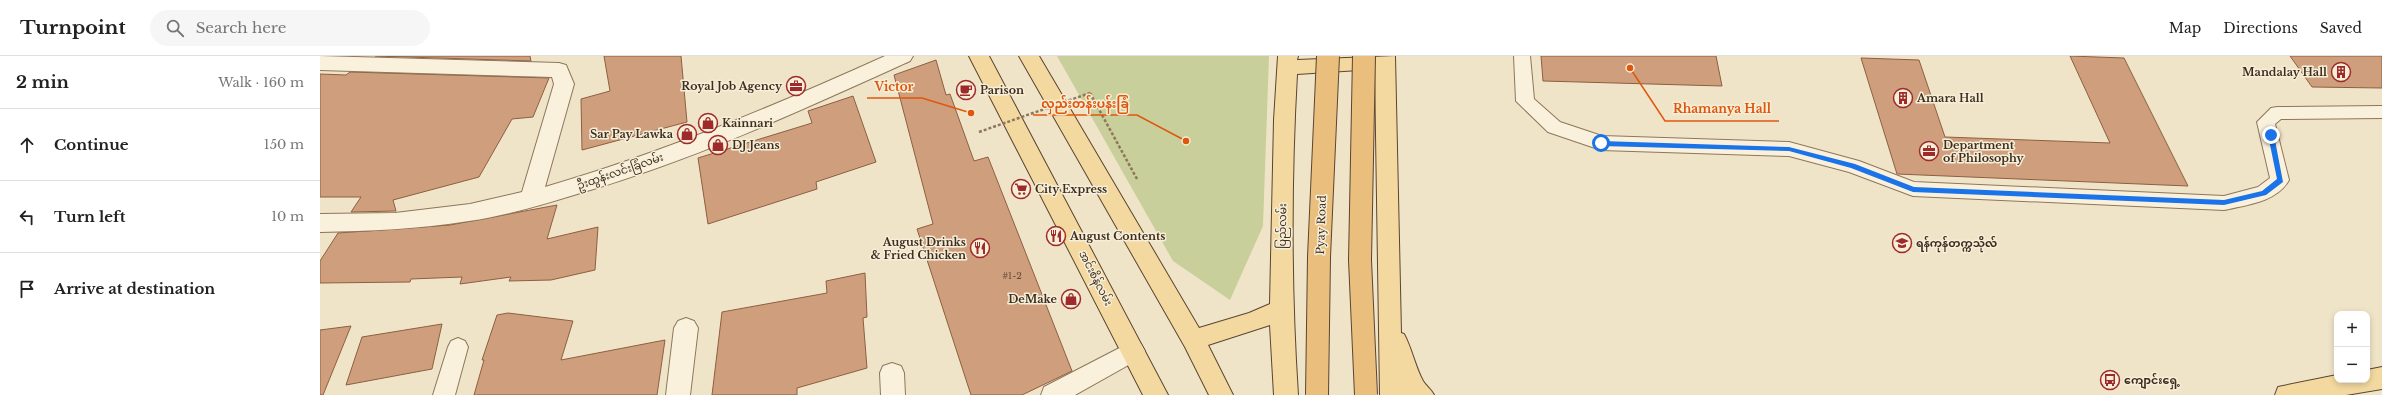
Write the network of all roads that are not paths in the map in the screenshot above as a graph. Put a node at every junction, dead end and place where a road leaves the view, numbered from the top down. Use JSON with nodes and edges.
{"nodes":[{"id":1,"x":903,"y":56,"type":"edge"},
{"id":2,"x":979,"y":56,"type":"edge"},
{"id":3,"x":1029,"y":56,"type":"edge"},
{"id":4,"x":1328,"y":56,"type":"edge"},
{"id":5,"x":1364,"y":56,"type":"edge"},
{"id":6,"x":1522,"y":56,"type":"edge"},
{"id":7,"x":1385,"y":59,"type":"edge"},
{"id":8,"x":1288,"y":62,"type":"edge"},
{"id":9,"x":320,"y":63,"type":"edge"},
{"id":10,"x":2382,"y":112,"type":"edge"},
{"id":11,"x":530,"y":199,"type":"junction"},
{"id":12,"x":320,"y":223,"type":"edge"},
{"id":13,"x":1281,"y":309,"type":"junction"},
{"id":14,"x":1389,"y":320,"type":"junction"},
{"id":15,"x":686,"y":328,"type":"dead end"},
{"id":16,"x":1193,"y":340,"type":"junction"},
{"id":17,"x":458,"y":346,"type":"dead end"},
{"id":18,"x":1133,"y":351,"type":"junction"},
{"id":19,"x":2382,"y":378,"type":"edge"},
{"id":20,"x":444,"y":395,"type":"edge"},
{"id":21,"x":678,"y":395,"type":"edge"},
{"id":22,"x":1053,"y":395,"type":"edge"},
{"id":23,"x":1156,"y":395,"type":"edge"},
{"id":24,"x":1221,"y":395,"type":"edge"},
{"id":25,"x":1286,"y":395,"type":"edge"},
{"id":26,"x":1317,"y":395,"type":"edge"},
{"id":27,"x":1366,"y":395,"type":"edge"},
{"id":28,"x":1392,"y":395,"type":"edge"},
{"id":29,"x":1422,"y":395,"type":"edge"},
{"id":30,"x":2287,"y":395,"type":"edge"}],
"edges":[{"from":1,"to":11,"type":"street","name":"ဦးထွန်းလင်းခြံလမ်း"},
{"from":2,"to":18,"type":"main road","name":"အင်းစိန်လမ်း"},
{"from":3,"to":16,"type":"main road"},
{"from":4,"to":26,"type":"highway","name":"Pyay Road","bridge":true},
{"from":5,"to":27,"type":"highway","bridge":true},
{"from":6,"to":10,"type":"lane"},
{"from":7,"to":8,"type":"main road"},
{"from":7,"to":14,"type":"main road"},
{"from":8,"to":13,"type":"main road","name":"ပြည်လမ်း"},
{"from":9,"to":11,"type":"street"},
{"from":11,"to":12,"type":"street","name":"ဦးထွန်းလင်းခြံလမ်း"},
{"from":13,"to":16,"type":"main road"},
{"from":13,"to":25,"type":"main road","name":"ပြည်လမ်း"},
{"from":14,"to":28,"type":"main road"},
{"from":14,"to":29,"type":"main road"},
{"from":15,"to":21,"type":"street"},
{"from":16,"to":24,"type":"main road"},
{"from":17,"to":20,"type":"lane"},
{"from":18,"to":22,"type":"street"},
{"from":18,"to":23,"type":"main road","name":"အင်းစိန်လမ်း"},
{"from":19,"to":30,"type":"main road"}]}
